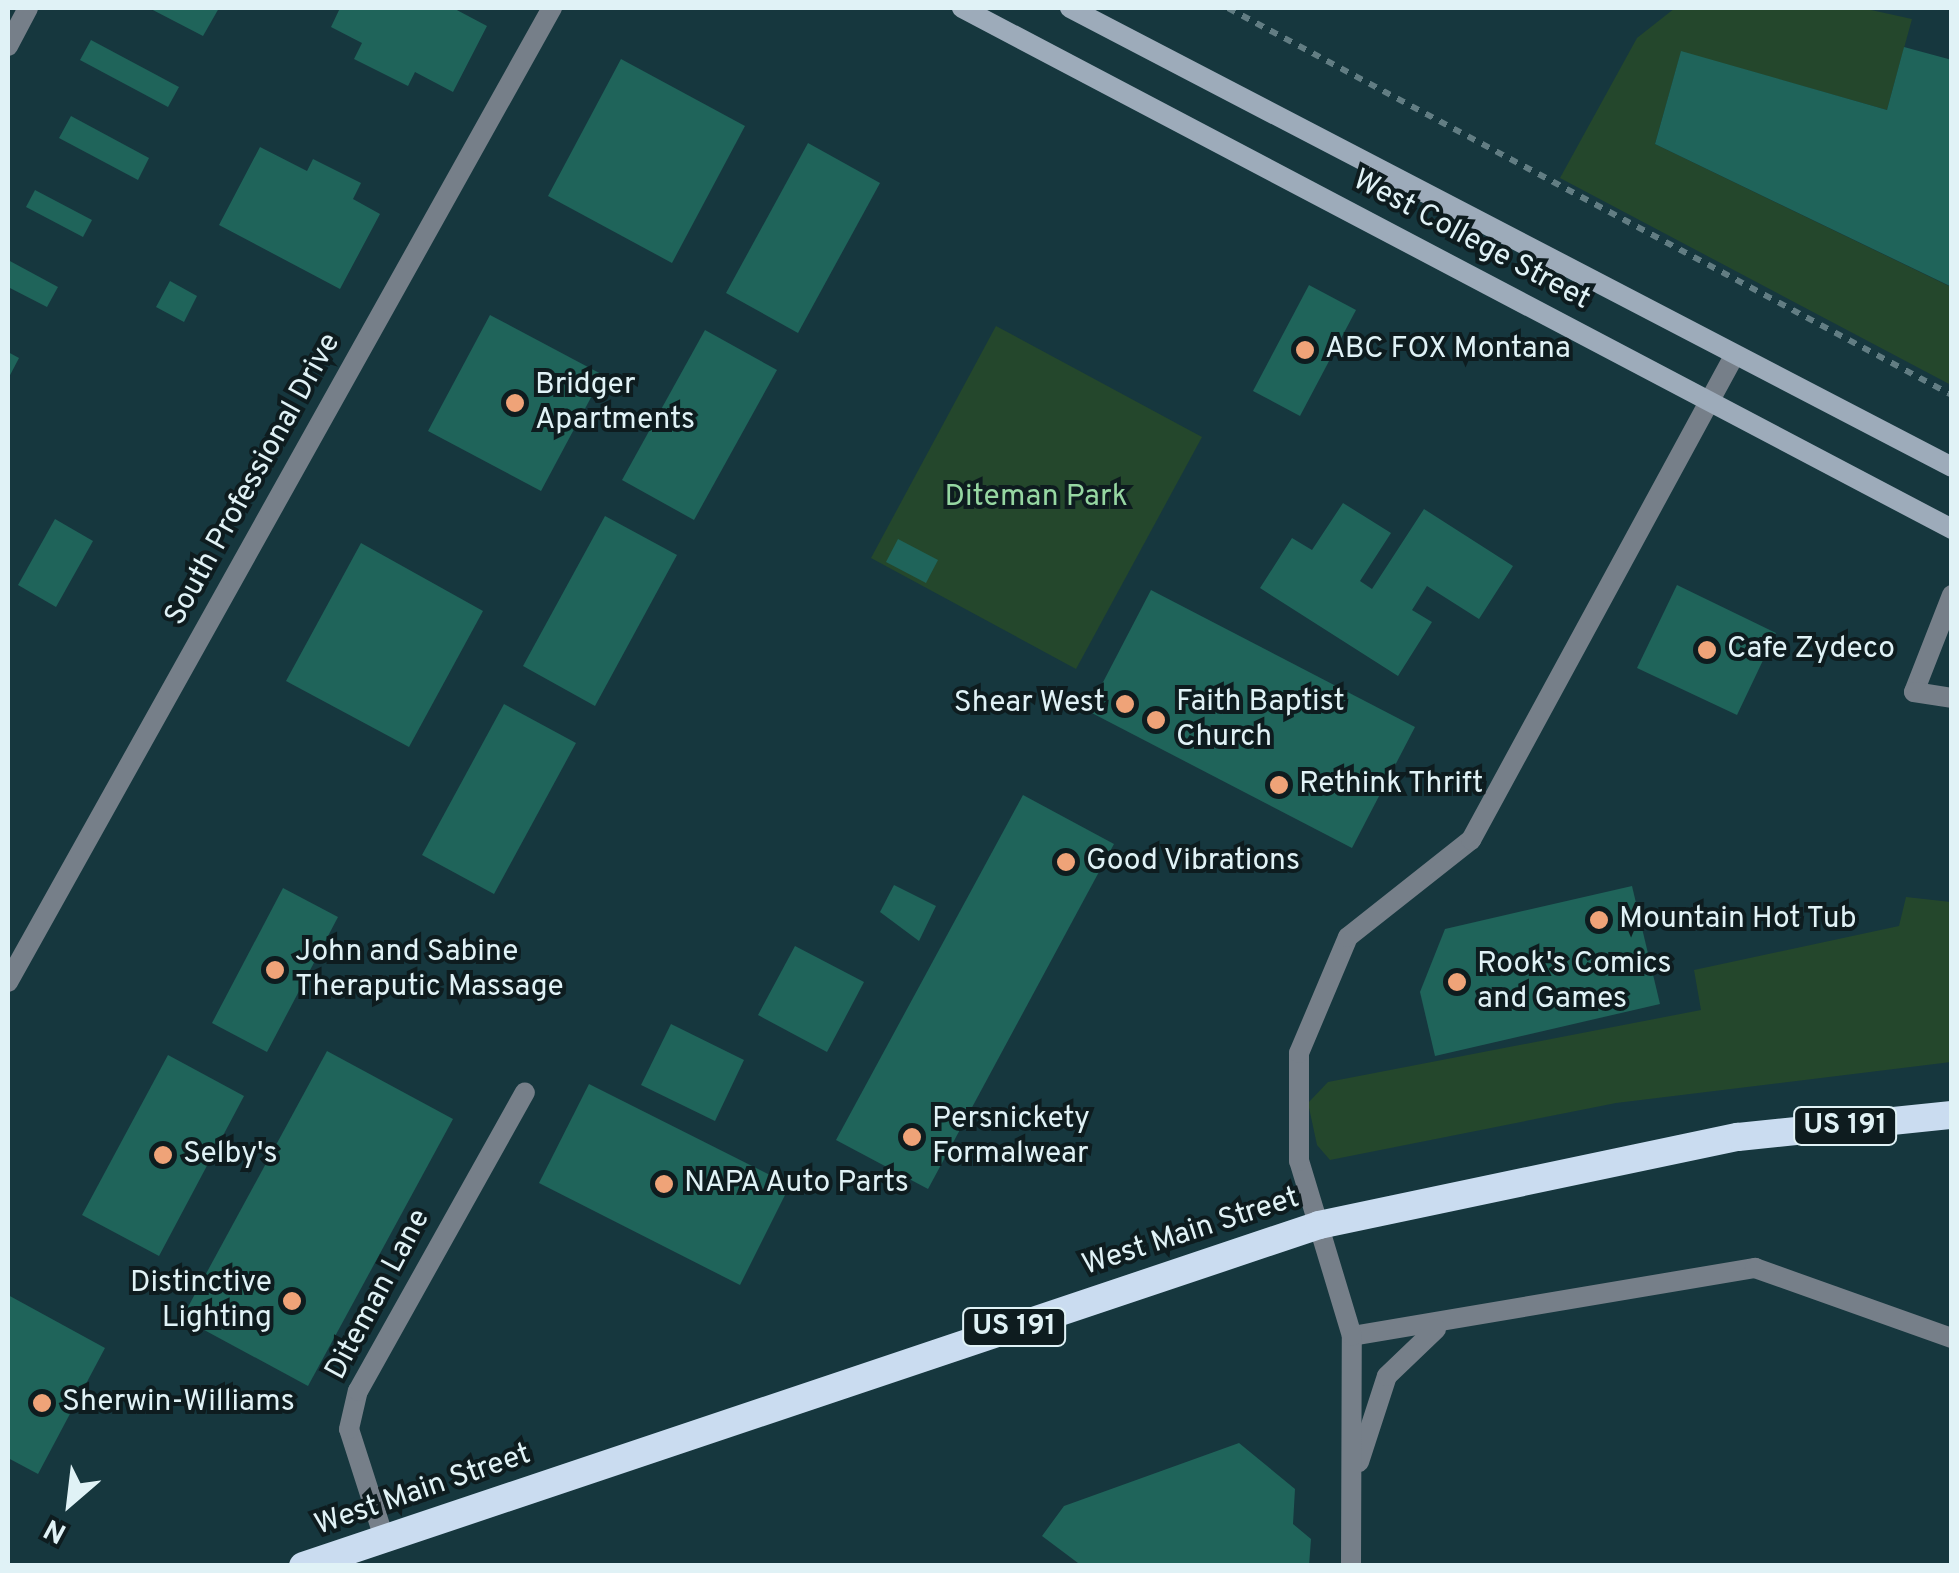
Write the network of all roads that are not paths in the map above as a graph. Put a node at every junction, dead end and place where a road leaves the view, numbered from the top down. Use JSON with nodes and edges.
{"nodes":[{"id":1,"x":28,"y":8,"type":"edge"},
{"id":2,"x":552,"y":8,"type":"edge"},
{"id":3,"x":962,"y":8,"type":"edge"},
{"id":4,"x":1070,"y":8,"type":"edge"},
{"id":5,"x":8,"y":46,"type":"edge"},
{"id":6,"x":1734,"y":356,"type":"junction"},
{"id":7,"x":1710,"y":400,"type":"junction"},
{"id":8,"x":1952,"y":467,"type":"edge"},
{"id":9,"x":1952,"y":529,"type":"edge"},
{"id":10,"x":1952,"y":595,"type":"edge"},
{"id":11,"x":1952,"y":698,"type":"edge"},
{"id":12,"x":8,"y":982,"type":"edge"},
{"id":13,"x":525,"y":1092,"type":"dead end"},
{"id":14,"x":1952,"y":1115,"type":"edge"},
{"id":15,"x":1319,"y":1224,"type":"junction"},
{"id":16,"x":1436,"y":1328,"type":"junction"},
{"id":17,"x":1352,"y":1336,"type":"junction"},
{"id":18,"x":1952,"y":1338,"type":"edge"},
{"id":19,"x":1354,"y":1478,"type":"junction"},
{"id":20,"x":384,"y":1538,"type":"junction"},
{"id":21,"x":303,"y":1566,"type":"edge"},
{"id":22,"x":1351,"y":1566,"type":"edge"}],
"edges":[{"from":1,"to":5,"type":"street"},
{"from":2,"to":12,"type":"street","name":"South Professional Drive"},
{"from":3,"to":7,"type":"main road","name":"West College Street"},
{"from":4,"to":6,"type":"main road","name":"West College Street"},
{"from":6,"to":7,"type":"street"},
{"from":6,"to":8,"type":"main road","name":"West College Street"},
{"from":7,"to":9,"type":"main road","name":"West College Street"},
{"from":7,"to":15,"type":"street"},
{"from":10,"to":11,"type":"street"},
{"from":13,"to":20,"type":"street","name":"Diteman Lane"},
{"from":14,"to":15,"type":"highway","name":"West Main Street","number":"US 191"},
{"from":15,"to":17,"type":"street"},
{"from":15,"to":20,"type":"highway","name":"West Main Street","number":"US 191"},
{"from":16,"to":17,"type":"street"},
{"from":16,"to":18,"type":"street"},
{"from":16,"to":19,"type":"street"},
{"from":17,"to":19,"type":"street"},
{"from":19,"to":22,"type":"street"},
{"from":20,"to":21,"type":"highway","name":"West Main Street","number":"US 191"}]}
